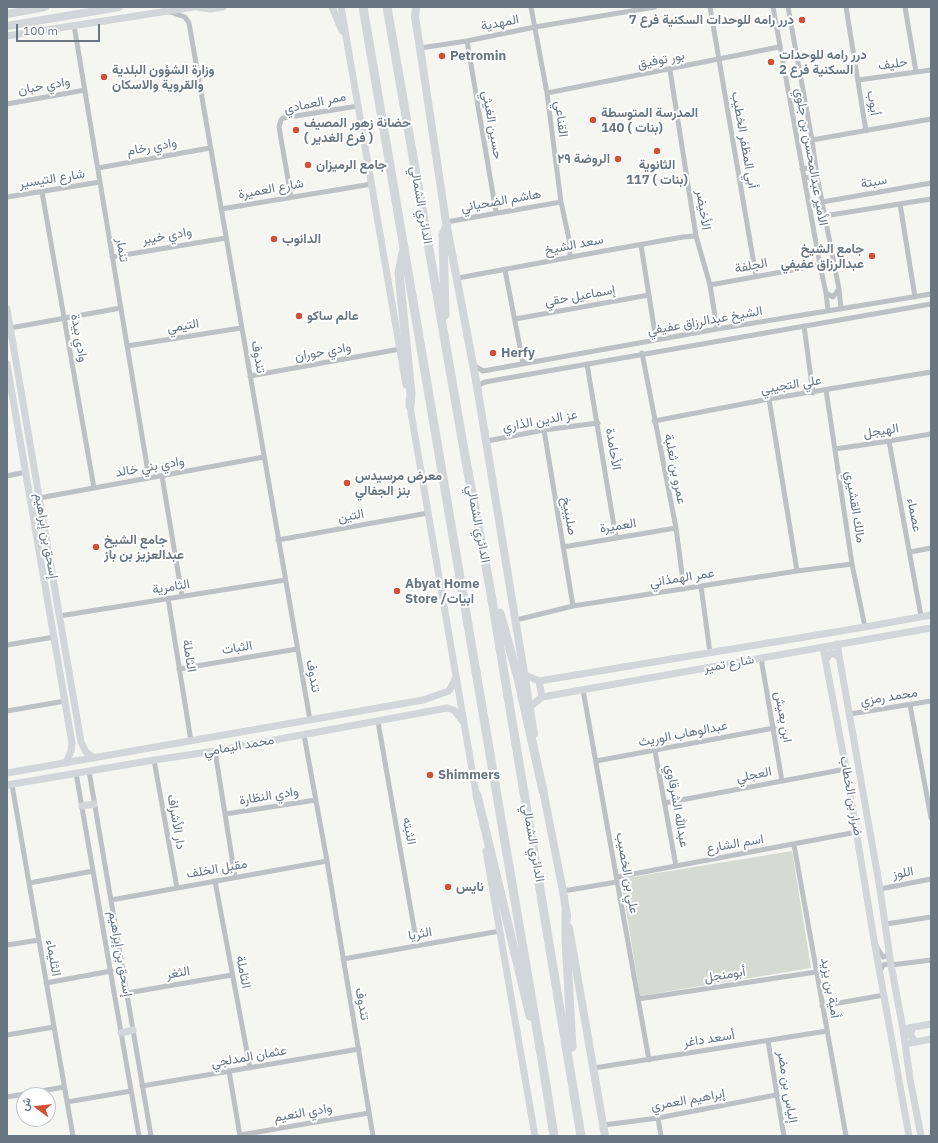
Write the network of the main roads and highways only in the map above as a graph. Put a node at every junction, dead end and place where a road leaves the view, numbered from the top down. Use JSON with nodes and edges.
{"nodes":[{"id":1,"x":45,"y":7,"type":"edge"},
{"id":2,"x":119,"y":7,"type":"edge"},
{"id":3,"x":363,"y":7,"type":"edge"},
{"id":4,"x":387,"y":7,"type":"edge"},
{"id":5,"x":414,"y":7,"type":"edge"},
{"id":6,"x":7,"y":14,"type":"edge"},
{"id":7,"x":7,"y":26,"type":"edge"},
{"id":8,"x":447,"y":223,"type":"junction"},
{"id":9,"x":404,"y":248,"type":"junction"},
{"id":10,"x":444,"y":334,"type":"junction"},
{"id":11,"x":410,"y":406,"type":"road end"},
{"id":12,"x":490,"y":588,"type":"junction"},
{"id":13,"x":543,"y":791,"type":"junction"},
{"id":14,"x":477,"y":795,"type":"road end"},
{"id":15,"x":566,"y":911,"type":"junction"},
{"id":16,"x":542,"y":1060,"type":"junction"},
{"id":17,"x":575,"y":1098,"type":"junction"},
{"id":18,"x":554,"y":1136,"type":"edge"},
{"id":19,"x":581,"y":1136,"type":"edge"},
{"id":20,"x":606,"y":1136,"type":"edge"}],
"edges":[{"from":1,"to":6,"type":"main road"},
{"from":2,"to":7,"type":"main road"},
{"from":3,"to":9,"type":"highway","name":"الدائري الشمالي"},
{"from":4,"to":10,"type":"highway","name":"الدائري الشمالي"},
{"from":5,"to":8,"type":"main road","name":"الدائري الشمالي"},
{"from":8,"to":10,"type":"highway"},
{"from":8,"to":13,"type":"main road","name":"الدائري الشمالي"},
{"from":9,"to":11,"type":"highway"},
{"from":9,"to":16,"type":"highway","name":"الدائري الشمالي"},
{"from":10,"to":12,"type":"highway","name":"الدائري الشمالي"},
{"from":12,"to":13,"type":"highway"},
{"from":12,"to":17,"type":"highway","name":"الدائري الشمالي"},
{"from":13,"to":15,"type":"main road","name":"الدائري الشمالي"},
{"from":14,"to":16,"type":"highway"},
{"from":15,"to":17,"type":"highway"},
{"from":15,"to":20,"type":"main road","name":"الدائري الشمالي"},
{"from":16,"to":18,"type":"highway","name":"الدائري الشمالي"},
{"from":17,"to":19,"type":"highway","name":"الدائري الشمالي"}]}
